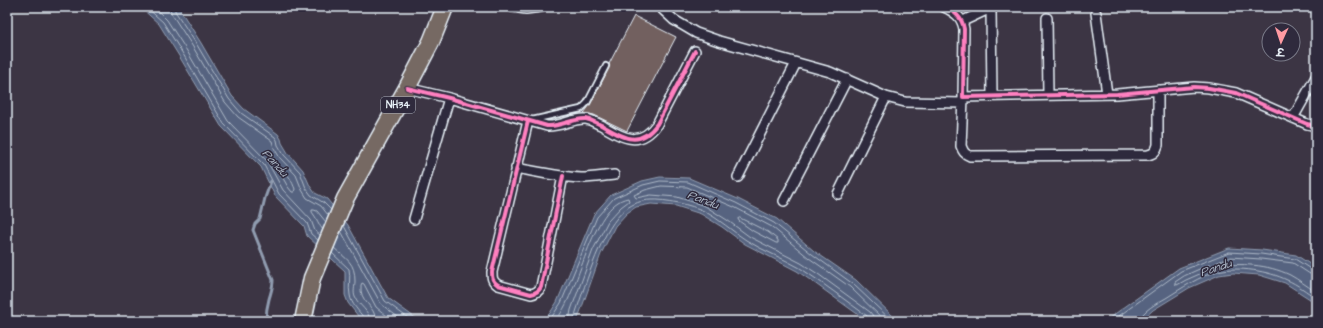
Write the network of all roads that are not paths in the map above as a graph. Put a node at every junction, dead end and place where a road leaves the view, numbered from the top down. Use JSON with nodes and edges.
{"nodes":[{"id":1,"x":444,"y":7,"type":"edge"},
{"id":2,"x":512,"y":7,"type":"edge"},
{"id":3,"x":541,"y":7,"type":"edge"},
{"id":4,"x":660,"y":7,"type":"edge"},
{"id":5,"x":944,"y":7,"type":"edge"},
{"id":6,"x":992,"y":8,"type":"edge"},
{"id":7,"x":1096,"y":13,"type":"dead end"},
{"id":8,"x":1047,"y":18,"type":"dead end"},
{"id":9,"x":963,"y":21,"type":"junction"},
{"id":10,"x":695,"y":51,"type":"dead end"},
{"id":11,"x":796,"y":63,"type":"junction"},
{"id":12,"x":606,"y":66,"type":"dead end"},
{"id":13,"x":1316,"y":78,"type":"edge"},
{"id":14,"x":846,"y":79,"type":"junction"},
{"id":15,"x":407,"y":88,"type":"junction"},
{"id":16,"x":1158,"y":90,"type":"junction"},
{"id":17,"x":1107,"y":94,"type":"junction"},
{"id":18,"x":1048,"y":95,"type":"junction"},
{"id":19,"x":992,"y":96,"type":"junction"},
{"id":20,"x":886,"y":97,"type":"junction"},
{"id":21,"x":449,"y":98,"type":"junction"},
{"id":22,"x":963,"y":100,"type":"junction"},
{"id":23,"x":1293,"y":118,"type":"junction"},
{"id":24,"x":528,"y":121,"type":"junction"},
{"id":25,"x":1316,"y":126,"type":"edge"},
{"id":26,"x":516,"y":168,"type":"junction"},
{"id":27,"x":614,"y":175,"type":"dead end"},
{"id":28,"x":563,"y":176,"type":"junction"},
{"id":29,"x":738,"y":176,"type":"dead end"},
{"id":30,"x":838,"y":194,"type":"dead end"},
{"id":31,"x":784,"y":201,"type":"dead end"},
{"id":32,"x":414,"y":220,"type":"dead end"},
{"id":33,"x":303,"y":321,"type":"edge"}],
"edges":[{"from":1,"to":15,"type":"highway","number":"NH34"},
{"from":2,"to":3,"type":"street"},
{"from":4,"to":11,"type":"street"},
{"from":5,"to":9,"type":"street"},
{"from":6,"to":9,"type":"street"},
{"from":6,"to":19,"type":"street"},
{"from":7,"to":17,"type":"street"},
{"from":8,"to":18,"type":"street"},
{"from":9,"to":22,"type":"street"},
{"from":10,"to":24,"type":"street"},
{"from":11,"to":14,"type":"street"},
{"from":11,"to":29,"type":"street"},
{"from":12,"to":24,"type":"lane"},
{"from":13,"to":23,"type":"street"},
{"from":14,"to":20,"type":"street"},
{"from":14,"to":31,"type":"street"},
{"from":15,"to":21,"type":"street"},
{"from":15,"to":33,"type":"highway","number":"NH34"},
{"from":16,"to":17,"type":"street"},
{"from":16,"to":22,"type":"street"},
{"from":16,"to":23,"type":"street"},
{"from":17,"to":18,"type":"street"},
{"from":18,"to":19,"type":"street"},
{"from":19,"to":22,"type":"street"},
{"from":20,"to":22,"type":"street"},
{"from":20,"to":30,"type":"street"},
{"from":21,"to":24,"type":"street"},
{"from":21,"to":32,"type":"street"},
{"from":23,"to":25,"type":"street"},
{"from":24,"to":26,"type":"street"},
{"from":26,"to":28,"type":"street"},
{"from":26,"to":28,"type":"street"},
{"from":27,"to":28,"type":"street"}]}
